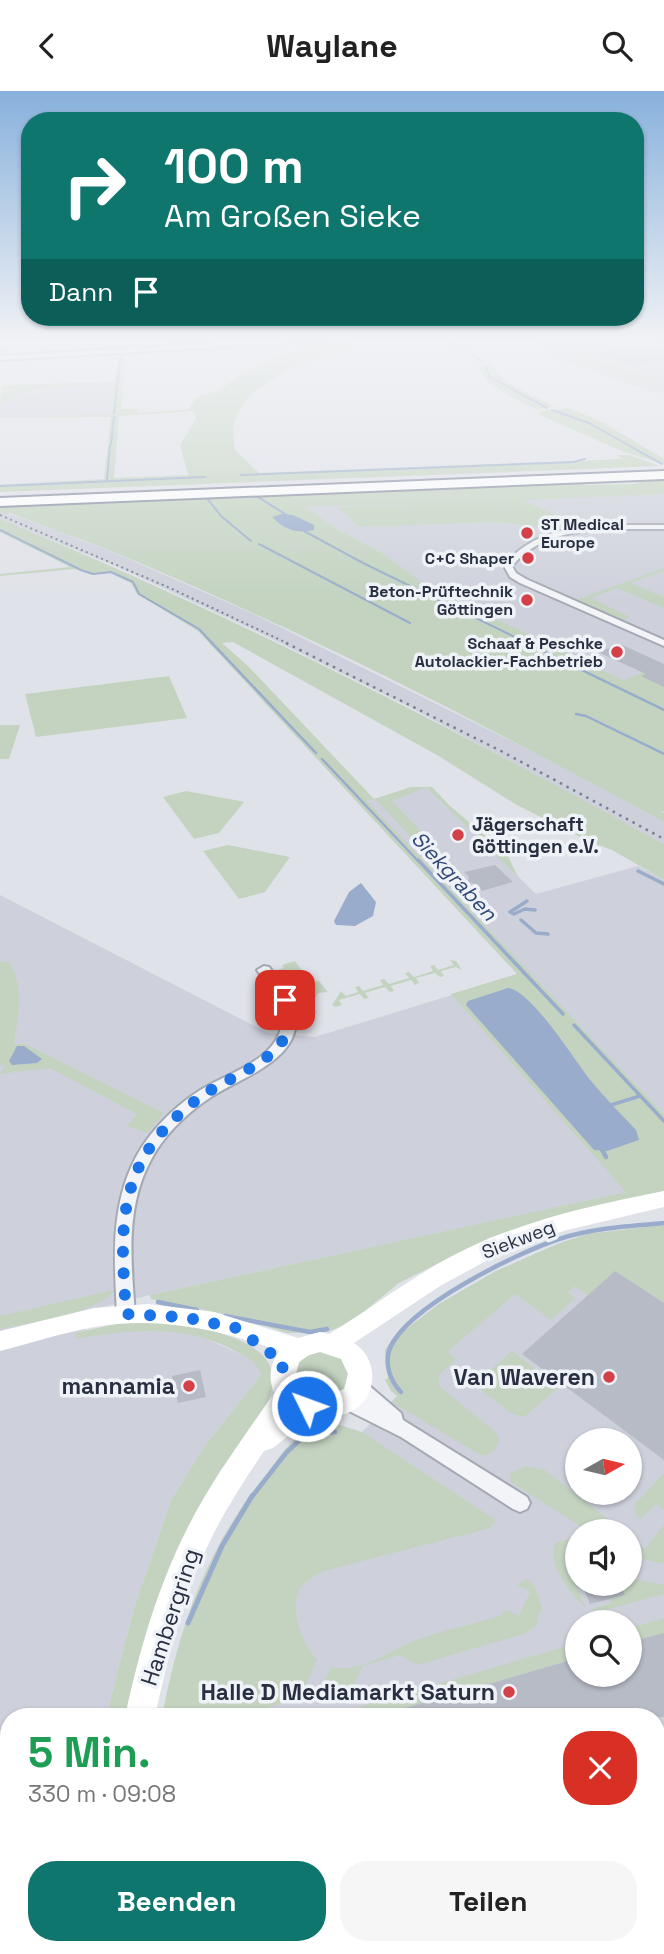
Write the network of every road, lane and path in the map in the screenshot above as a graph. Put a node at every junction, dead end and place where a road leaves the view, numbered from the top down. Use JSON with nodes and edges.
{"nodes":[{"id":1,"x":660,"y":472,"type":"edge"},
{"id":2,"x":0,"y":496,"type":"edge"},
{"id":3,"x":0,"y":502,"type":"edge"},
{"id":4,"x":664,"y":527,"type":"edge"},
{"id":5,"x":664,"y":643,"type":"edge"},
{"id":6,"x":264,"y":970,"type":"dead end"},
{"id":7,"x":664,"y":1199,"type":"edge"},
{"id":8,"x":386,"y":1311,"type":"junction"},
{"id":9,"x":126,"y":1314,"type":"junction"},
{"id":10,"x":0,"y":1341,"type":"edge"},
{"id":11,"x":334,"y":1343,"type":"junction"},
{"id":12,"x":291,"y":1355,"type":"junction"},
{"id":13,"x":356,"y":1357,"type":"junction"},
{"id":14,"x":352,"y":1395,"type":"junction"},
{"id":15,"x":298,"y":1400,"type":"junction"},
{"id":16,"x":520,"y":1503,"type":"dead end"},
{"id":17,"x":142,"y":1708,"type":"edge"}],
"edges":[{"from":1,"to":2,"type":"highway"},
{"from":1,"to":3,"type":"highway"},
{"from":4,"to":5,"type":"street"},
{"from":6,"to":9,"type":"street"},
{"from":7,"to":8,"type":"main road","name":"Siekweg"},
{"from":8,"to":11,"type":"main road","name":"Siekweg"},
{"from":8,"to":13,"type":"main road","name":"Siekweg"},
{"from":9,"to":10,"type":"main road"},
{"from":9,"to":12,"type":"main road"},
{"from":11,"to":12,"type":"main road","name":"Siekweg"},
{"from":11,"to":13,"type":"main road"},
{"from":12,"to":15,"type":"main road"},
{"from":13,"to":14,"type":"main road"},
{"from":14,"to":15,"type":"main road"},
{"from":14,"to":16,"type":"street"},
{"from":15,"to":17,"type":"main road","name":"Hambergring"}]}
